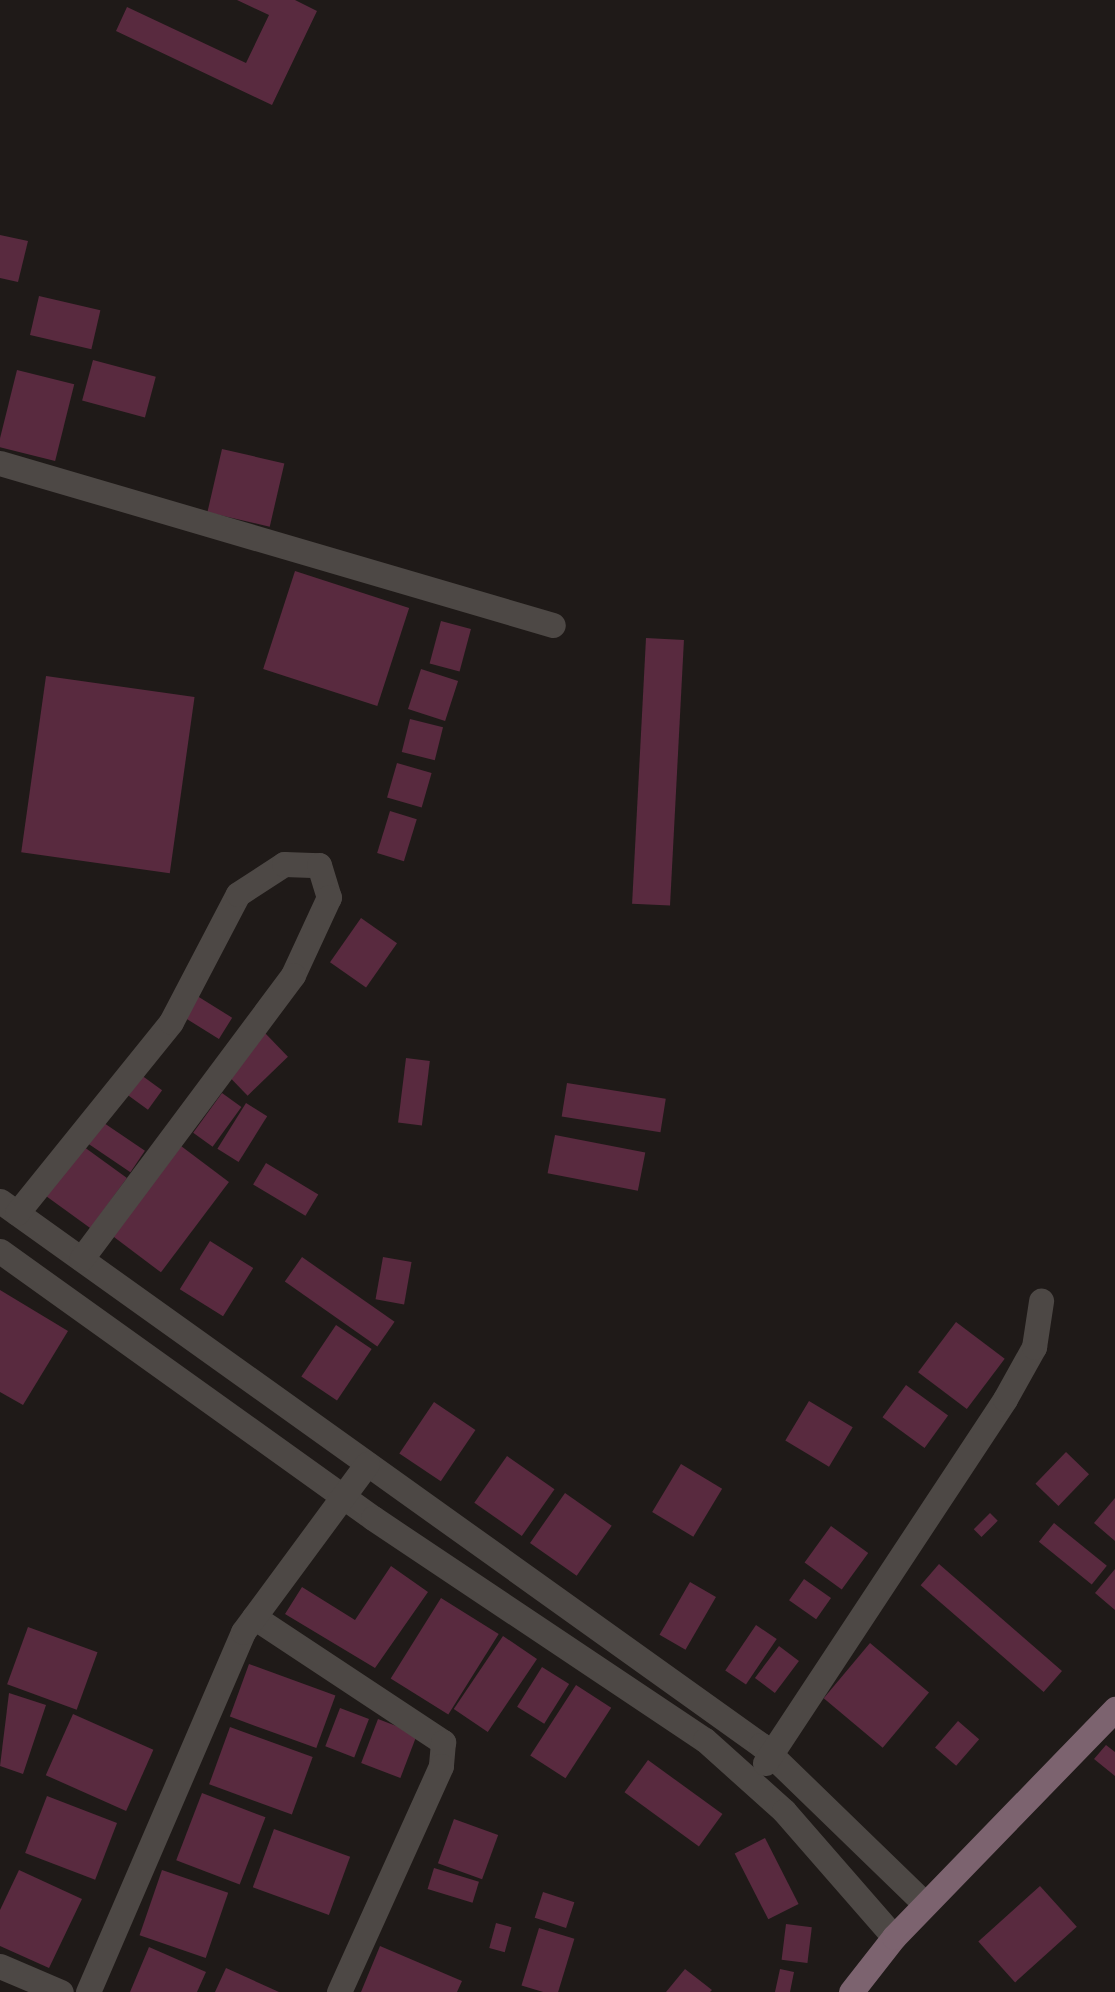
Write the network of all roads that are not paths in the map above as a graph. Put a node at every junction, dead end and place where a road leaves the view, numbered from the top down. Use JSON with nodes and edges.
{"nodes":[{"id":1,"x":0,"y":463,"type":"edge"},
{"id":2,"x":553,"y":626,"type":"dead end"},
{"id":3,"x":9,"y":1207,"type":"edge"},
{"id":4,"x":0,"y":1251,"type":"edge"},
{"id":5,"x":80,"y":1259,"type":"junction"},
{"id":6,"x":1041,"y":1301,"type":"dead end"},
{"id":7,"x":367,"y":1464,"type":"junction"},
{"id":8,"x":343,"y":1497,"type":"junction"},
{"id":9,"x":254,"y":1616,"type":"junction"},
{"id":10,"x":1115,"y":1709,"type":"edge"},
{"id":11,"x":772,"y":1753,"type":"junction"},
{"id":12,"x":753,"y":1780,"type":"junction"},
{"id":13,"x":926,"y":1904,"type":"junction"},
{"id":14,"x":894,"y":1937,"type":"junction"},
{"id":15,"x":0,"y":1966,"type":"edge"},
{"id":16,"x":862,"y":1987,"type":"edge"},
{"id":17,"x":62,"y":1992,"type":"edge"},
{"id":18,"x":88,"y":1992,"type":"edge"},
{"id":19,"x":339,"y":1992,"type":"edge"}],
"edges":[{"from":1,"to":2,"type":"street"},
{"from":3,"to":5,"type":"street"},
{"from":3,"to":5,"type":"street"},
{"from":4,"to":8,"type":"street"},
{"from":5,"to":7,"type":"street"},
{"from":6,"to":11,"type":"street"},
{"from":7,"to":8,"type":"street"},
{"from":7,"to":11,"type":"street"},
{"from":8,"to":9,"type":"street"},
{"from":8,"to":12,"type":"street"},
{"from":9,"to":18,"type":"street"},
{"from":9,"to":19,"type":"street"},
{"from":10,"to":13,"type":"main road"},
{"from":11,"to":12,"type":"street"},
{"from":11,"to":13,"type":"street"},
{"from":12,"to":14,"type":"street"},
{"from":13,"to":14,"type":"main road"},
{"from":14,"to":16,"type":"main road"},
{"from":15,"to":17,"type":"street"}]}
